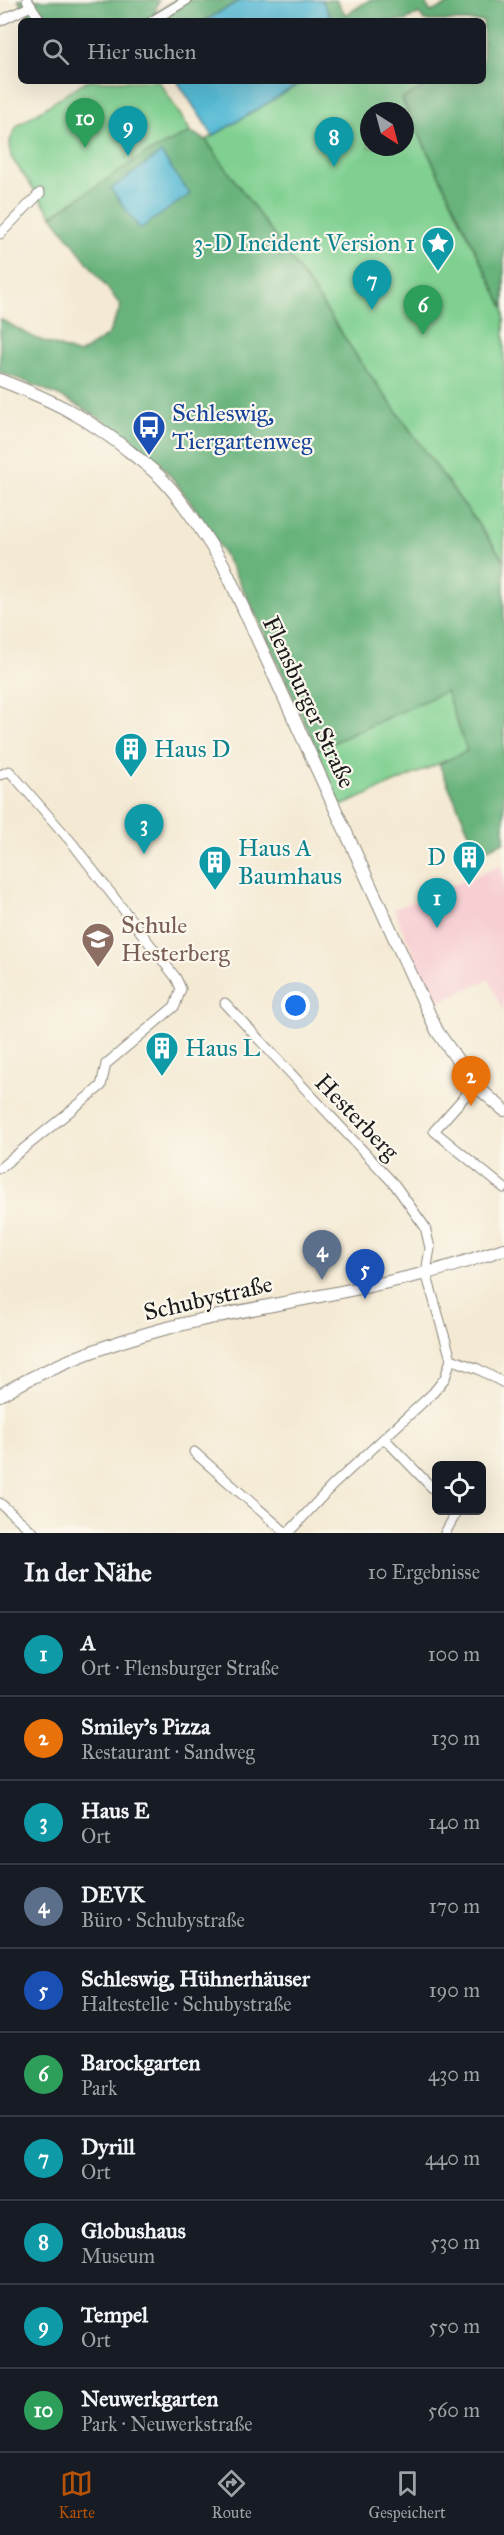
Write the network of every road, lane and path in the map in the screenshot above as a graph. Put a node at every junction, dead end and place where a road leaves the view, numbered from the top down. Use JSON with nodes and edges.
{"nodes":[{"id":1,"x":187,"y":0,"type":"edge"},
{"id":2,"x":29,"y":3,"type":"edge"},
{"id":3,"x":39,"y":18,"type":"edge"},
{"id":4,"x":157,"y":18,"type":"edge"},
{"id":5,"x":0,"y":21,"type":"edge"},
{"id":6,"x":40,"y":194,"type":"dead end"},
{"id":7,"x":0,"y":234,"type":"edge"},
{"id":8,"x":0,"y":380,"type":"edge"},
{"id":9,"x":0,"y":775,"type":"edge"},
{"id":10,"x":225,"y":1004,"type":"dead end"},
{"id":11,"x":475,"y":1085,"type":"junction"},
{"id":12,"x":504,"y":1110,"type":"edge"},
{"id":13,"x":0,"y":1168,"type":"edge"},
{"id":14,"x":504,"y":1188,"type":"edge"},
{"id":15,"x":504,"y":1249,"type":"edge"},
{"id":16,"x":426,"y":1273,"type":"junction"},
{"id":17,"x":451,"y":1359,"type":"junction"},
{"id":18,"x":504,"y":1383,"type":"edge"},
{"id":19,"x":0,"y":1395,"type":"edge"},
{"id":20,"x":384,"y":1438,"type":"junction"},
{"id":21,"x":194,"y":1452,"type":"dead end"},
{"id":22,"x":432,"y":1488,"type":"edge"},
{"id":23,"x":0,"y":1503,"type":"edge"},
{"id":24,"x":454,"y":1515,"type":"edge"},
{"id":25,"x":34,"y":1533,"type":"edge"},
{"id":26,"x":287,"y":1533,"type":"edge"},
{"id":27,"x":445,"y":1533,"type":"edge"}],
"edges":[{"from":1,"to":4,"type":"street"},
{"from":2,"to":3,"type":"street"},
{"from":2,"to":5,"type":"street"},
{"from":6,"to":7,"type":"street"},
{"from":8,"to":11,"type":"street","name":"Flensburger Straße"},
{"from":9,"to":13,"type":"street"},
{"from":10,"to":16,"type":"street","name":"Hesterberg"},
{"from":11,"to":12,"type":"street","name":"Flensburger Straße"},
{"from":11,"to":14,"type":"street"},
{"from":15,"to":16,"type":"street","name":"Schubystraße"},
{"from":16,"to":17,"type":"street"},
{"from":16,"to":19,"type":"street","name":"Schubystraße"},
{"from":17,"to":18,"type":"street"},
{"from":17,"to":20,"type":"street"},
{"from":20,"to":22,"type":"street"},
{"from":20,"to":26,"type":"street"},
{"from":21,"to":26,"type":"street"},
{"from":23,"to":25,"type":"street"},
{"from":24,"to":27,"type":"street"}]}
